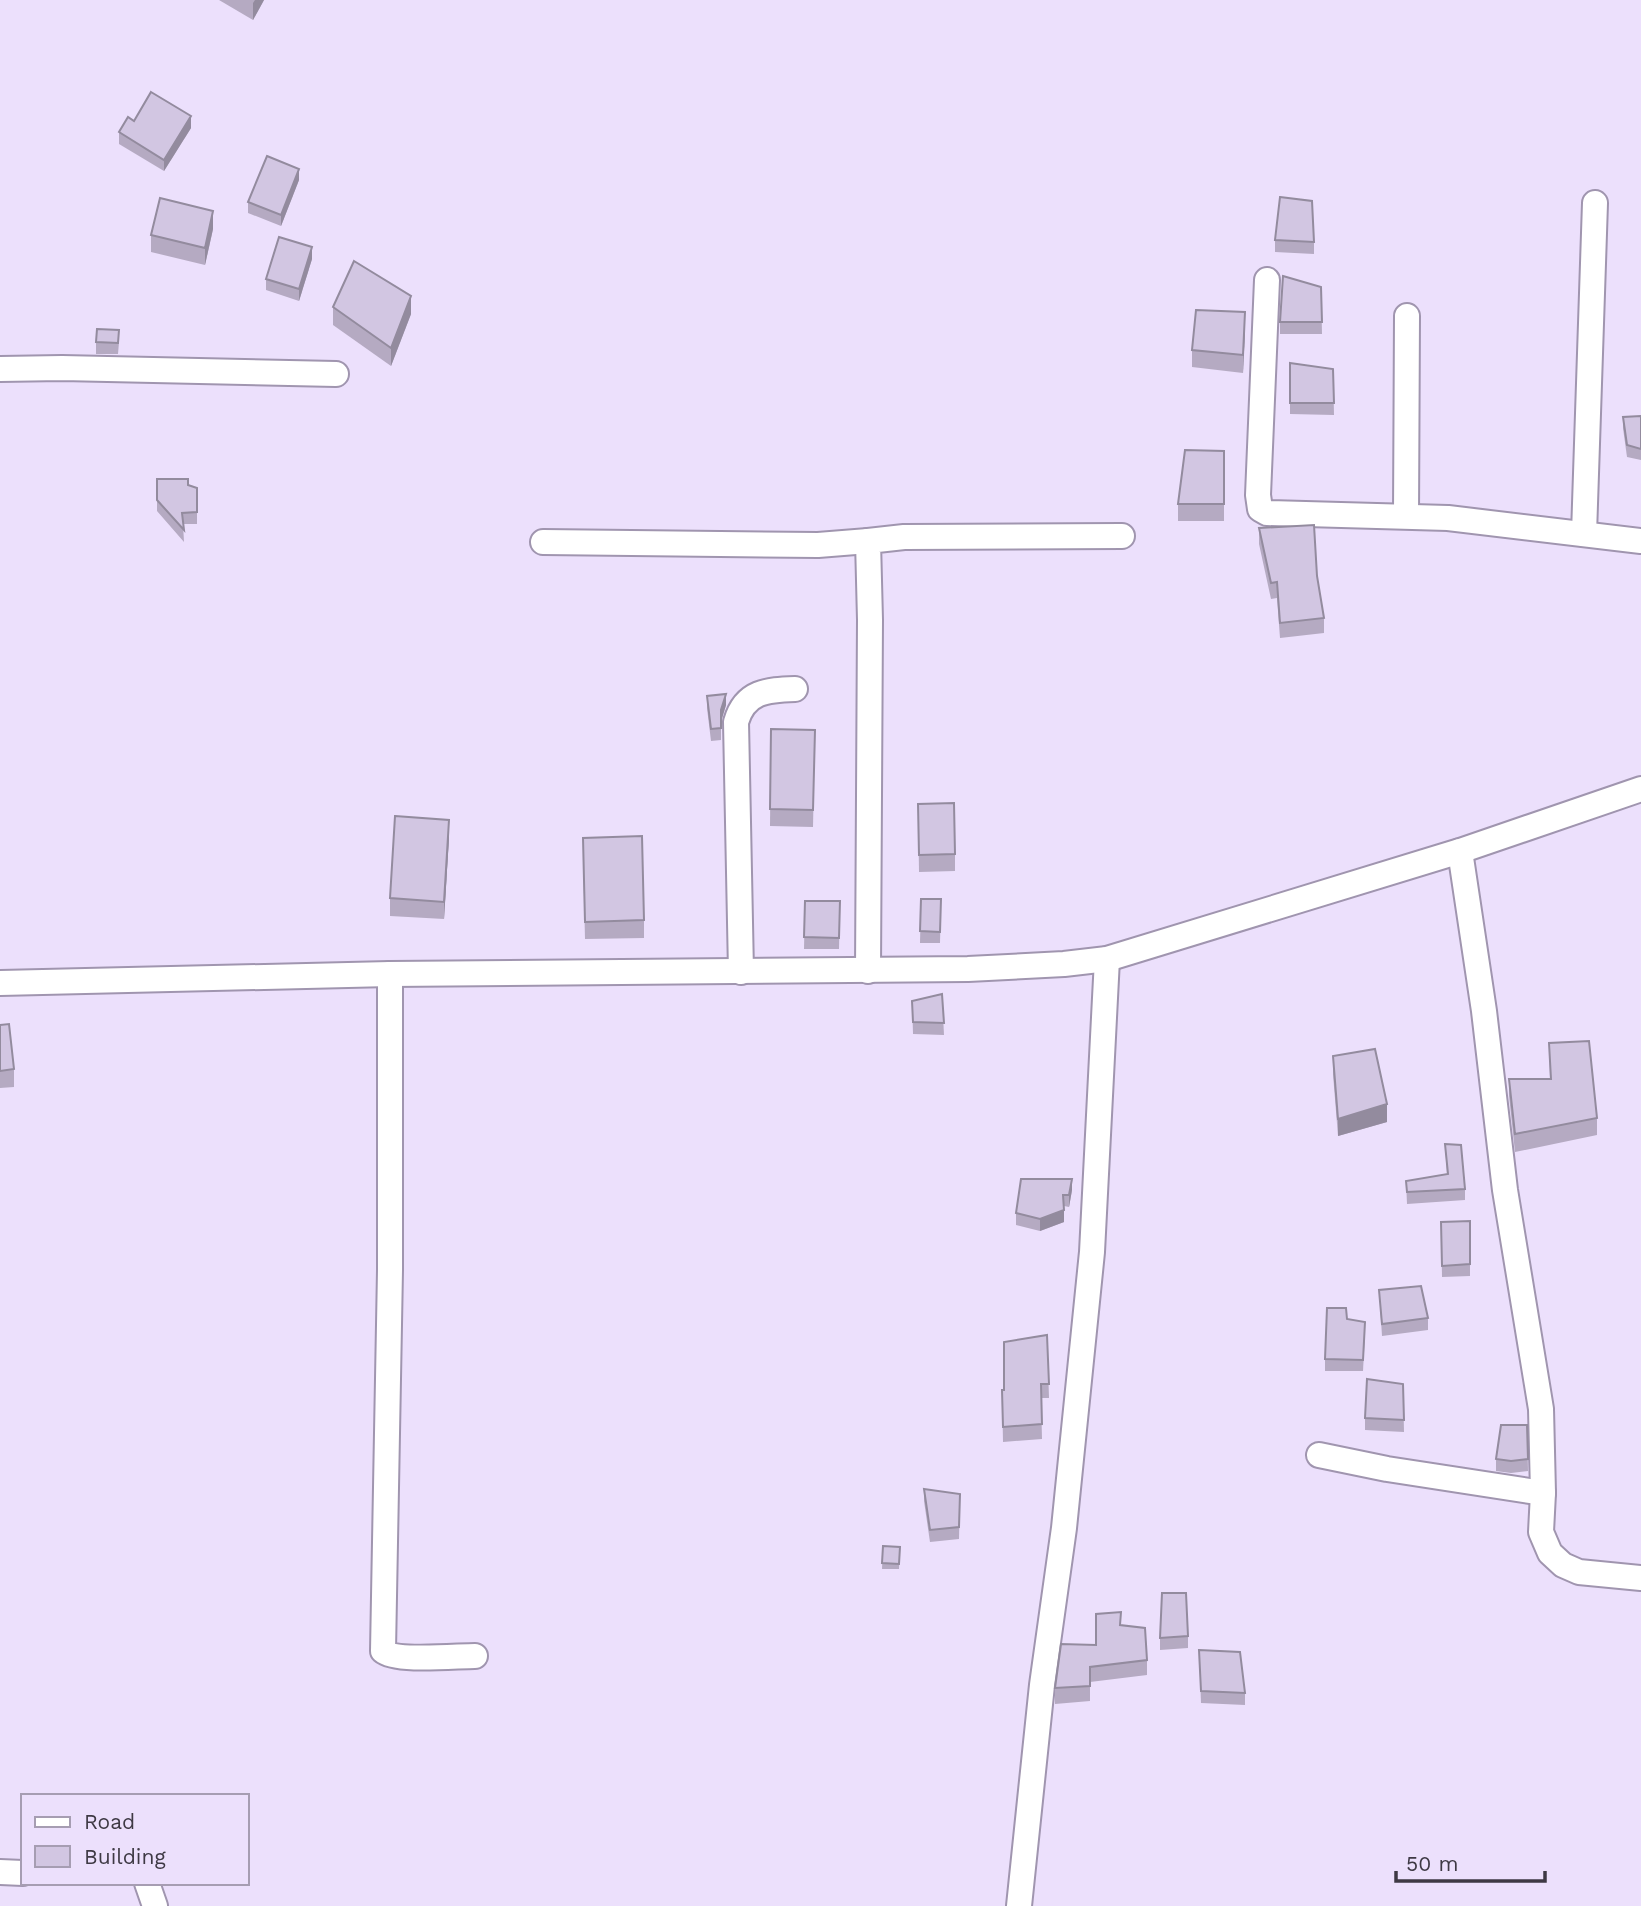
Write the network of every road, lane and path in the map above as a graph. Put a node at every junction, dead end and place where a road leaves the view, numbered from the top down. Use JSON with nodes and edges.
{"nodes":[{"id":1,"x":1595,"y":203,"type":"dead end"},
{"id":2,"x":1267,"y":280,"type":"dead end"},
{"id":3,"x":1407,"y":316,"type":"dead end"},
{"id":4,"x":0,"y":369,"type":"edge"},
{"id":5,"x":336,"y":374,"type":"dead end"},
{"id":6,"x":1406,"y":516,"type":"junction"},
{"id":7,"x":1584,"y":534,"type":"junction"},
{"id":8,"x":1122,"y":536,"type":"dead end"},
{"id":9,"x":868,"y":541,"type":"junction"},
{"id":10,"x":1641,"y":541,"type":"edge"},
{"id":11,"x":543,"y":542,"type":"dead end"},
{"id":12,"x":795,"y":689,"type":"dead end"},
{"id":13,"x":1641,"y":789,"type":"edge"},
{"id":14,"x":1460,"y":851,"type":"junction"},
{"id":15,"x":1107,"y":959,"type":"junction"},
{"id":16,"x":868,"y":971,"type":"junction"},
{"id":17,"x":741,"y":972,"type":"junction"},
{"id":18,"x":390,"y":974,"type":"junction"},
{"id":19,"x":0,"y":983,"type":"edge"},
{"id":20,"x":1319,"y":1455,"type":"dead end"},
{"id":21,"x":1543,"y":1493,"type":"junction"},
{"id":22,"x":1641,"y":1578,"type":"edge"},
{"id":23,"x":475,"y":1656,"type":"dead end"},
{"id":24,"x":0,"y":1872,"type":"edge"},
{"id":25,"x":21,"y":1873,"type":"edge"},
{"id":26,"x":148,"y":1885,"type":"edge"},
{"id":27,"x":155,"y":1906,"type":"edge"},
{"id":28,"x":1020,"y":1906,"type":"edge"}],
"edges":[{"from":1,"to":7,"type":"street"},
{"from":2,"to":6,"type":"street"},
{"from":3,"to":6,"type":"street"},
{"from":4,"to":5,"type":"street"},
{"from":6,"to":7,"type":"street"},
{"from":7,"to":10,"type":"street"},
{"from":8,"to":9,"type":"street"},
{"from":9,"to":11,"type":"street"},
{"from":9,"to":16,"type":"street"},
{"from":12,"to":17,"type":"street"},
{"from":13,"to":14,"type":"street"},
{"from":14,"to":15,"type":"street"},
{"from":14,"to":21,"type":"street"},
{"from":15,"to":16,"type":"street"},
{"from":15,"to":28,"type":"street"},
{"from":16,"to":17,"type":"street"},
{"from":17,"to":18,"type":"street"},
{"from":18,"to":19,"type":"street"},
{"from":18,"to":23,"type":"street"},
{"from":20,"to":21,"type":"street"},
{"from":21,"to":22,"type":"street"},
{"from":24,"to":25,"type":"street"},
{"from":26,"to":27,"type":"street"}]}
